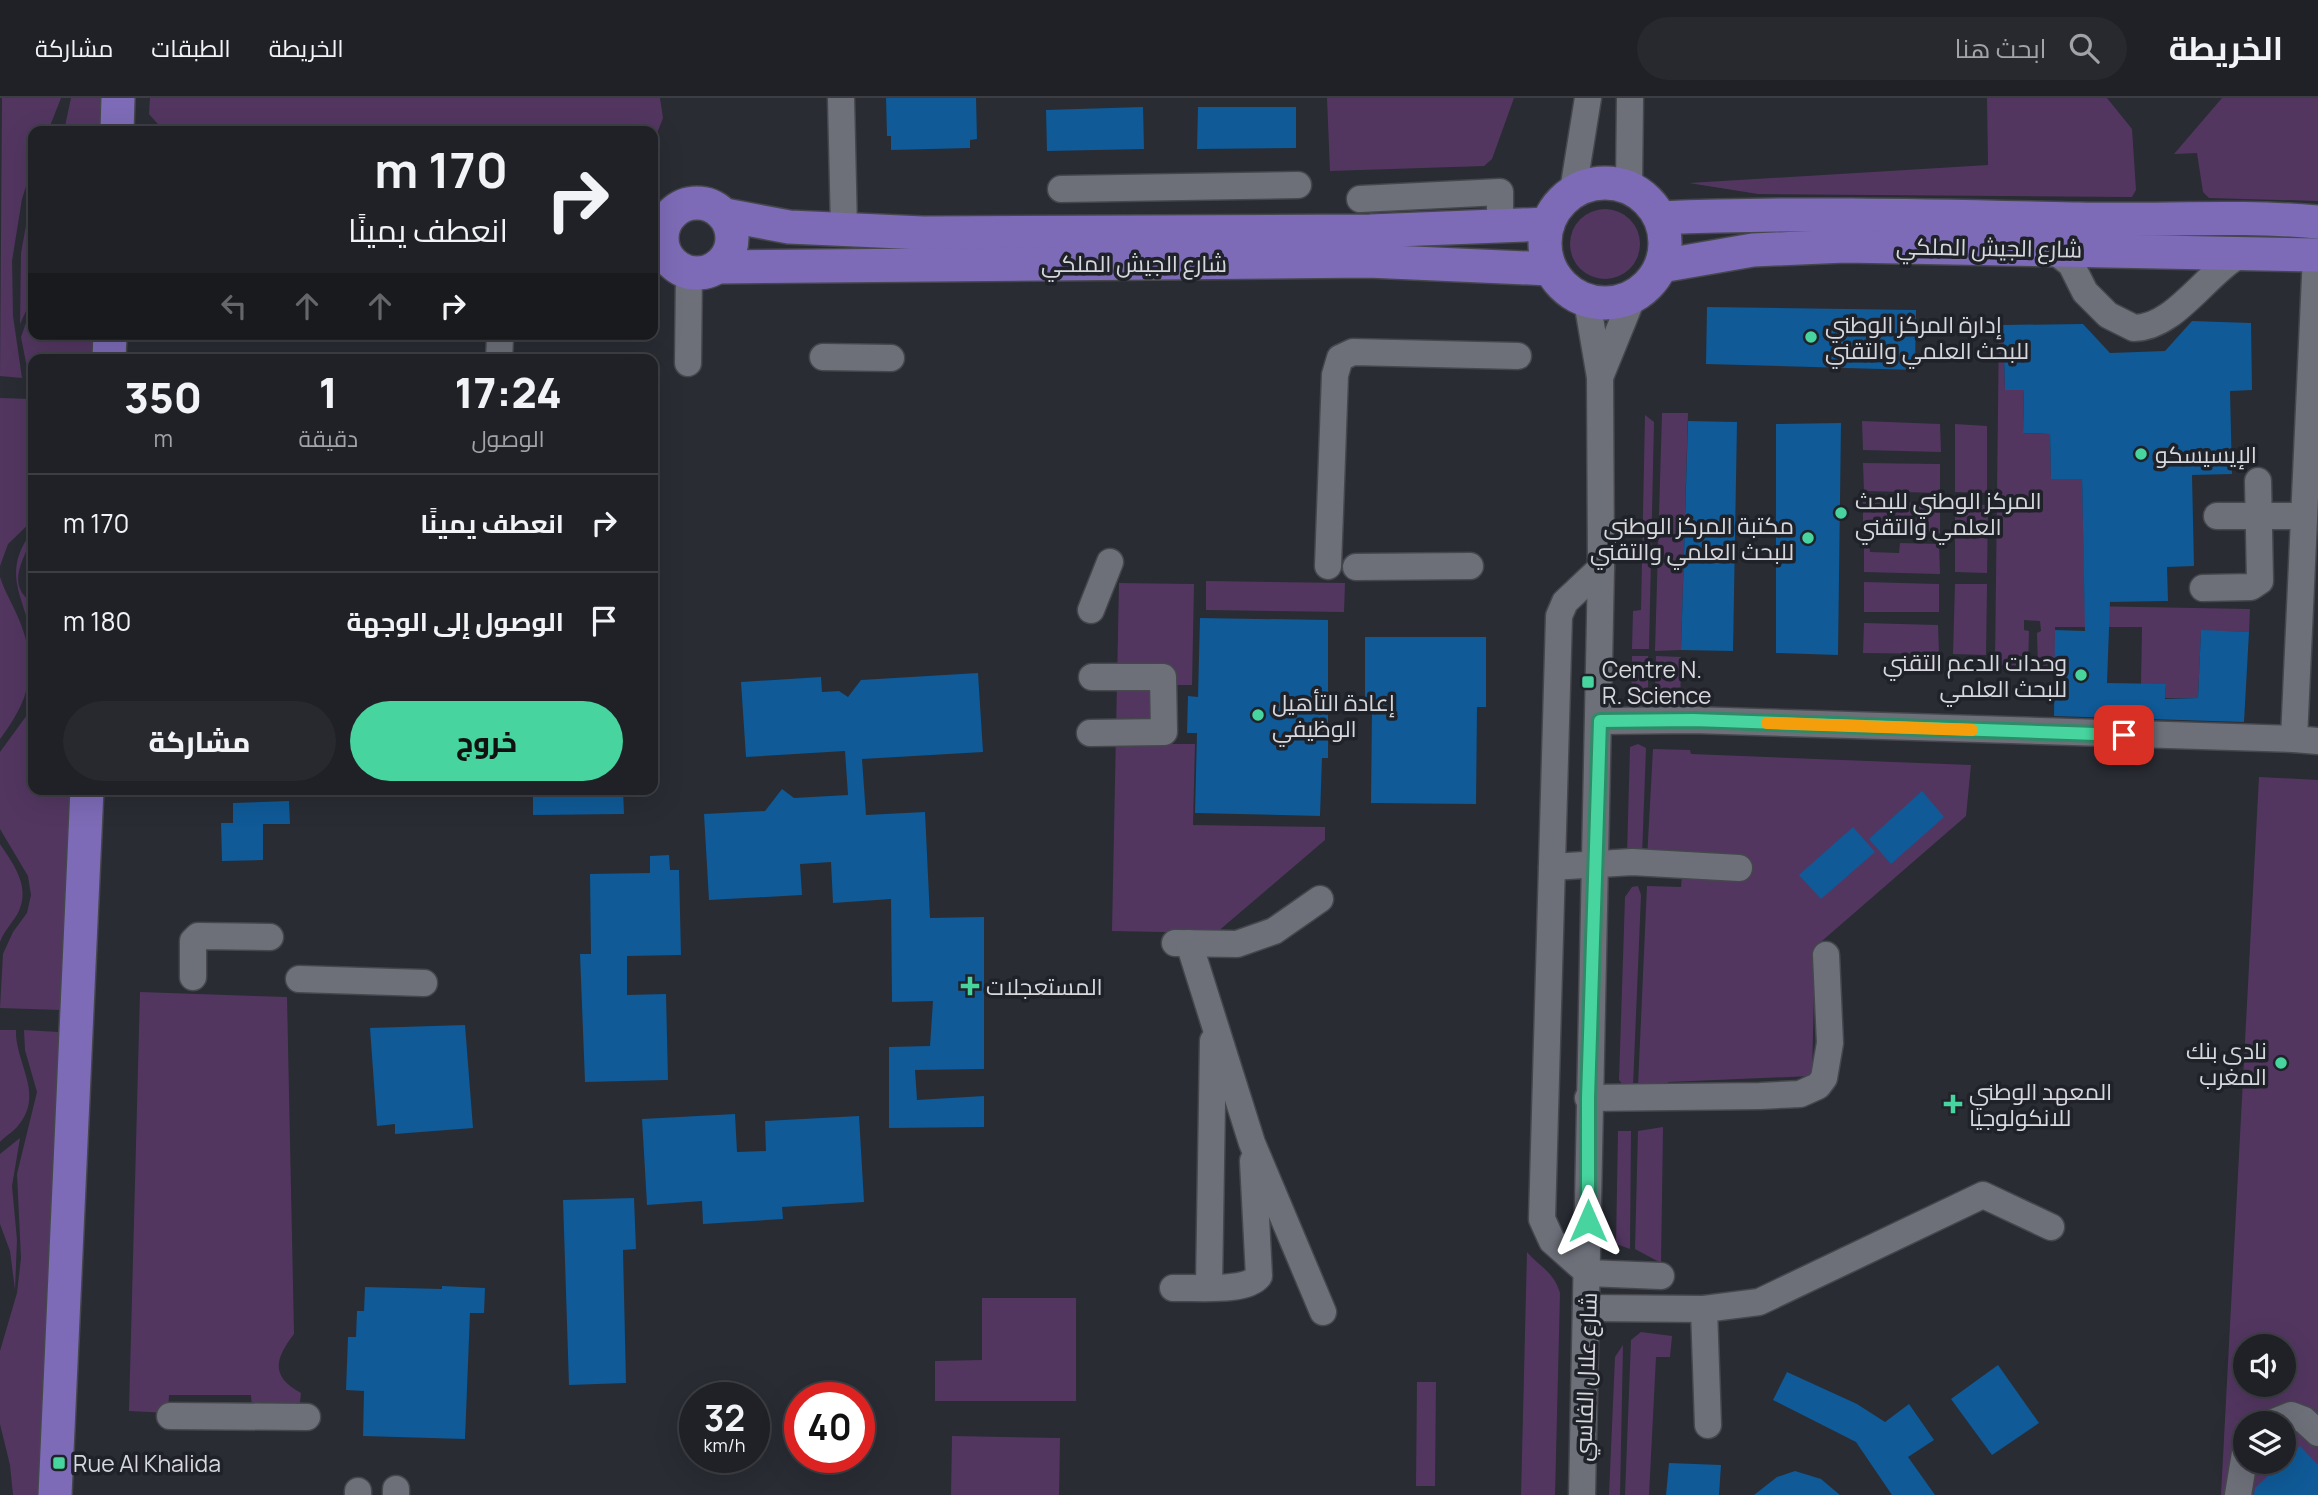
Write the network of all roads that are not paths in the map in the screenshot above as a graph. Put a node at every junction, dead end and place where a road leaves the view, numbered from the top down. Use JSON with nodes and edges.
{"nodes":[{"id":1,"x":118,"y":98,"type":"edge"},
{"id":2,"x":841,"y":98,"type":"edge"},
{"id":3,"x":1588,"y":98,"type":"edge"},
{"id":4,"x":1630,"y":98,"type":"edge"},
{"id":5,"x":117,"y":126,"type":"edge"},
{"id":6,"x":1298,"y":185,"type":"dead end"},
{"id":7,"x":1629,"y":187,"type":"junction"},
{"id":8,"x":1061,"y":189,"type":"dead end"},
{"id":9,"x":1573,"y":191,"type":"junction"},
{"id":10,"x":1360,"y":199,"type":"dead end"},
{"id":11,"x":725,"y":215,"type":"junction"},
{"id":12,"x":1660,"y":218,"type":"junction"},
{"id":13,"x":2318,"y":222,"type":"edge"},
{"id":14,"x":1548,"y":224,"type":"junction"},
{"id":15,"x":658,"y":226,"type":"edge"},
{"id":16,"x":1500,"y":226,"type":"junction"},
{"id":17,"x":844,"y":229,"type":"junction"},
{"id":18,"x":2052,"y":248,"type":"junction"},
{"id":19,"x":2245,"y":252,"type":"junction"},
{"id":20,"x":2317,"y":255,"type":"edge"},
{"id":21,"x":686,"y":266,"type":"edge"},
{"id":22,"x":1661,"y":266,"type":"junction"},
{"id":23,"x":1550,"y":269,"type":"junction"},
{"id":24,"x":1633,"y":296,"type":"junction"},
{"id":25,"x":1587,"y":300,"type":"junction"},
{"id":26,"x":1518,"y":356,"type":"dead end"},
{"id":27,"x":823,"y":357,"type":"dead end"},
{"id":28,"x":891,"y":358,"type":"dead end"},
{"id":29,"x":694,"y":361,"type":"dead end"},
{"id":30,"x":1600,"y":377,"type":"junction"},
{"id":31,"x":2258,"y":481,"type":"dead end"},
{"id":32,"x":2217,"y":516,"type":"dead end"},
{"id":33,"x":2303,"y":516,"type":"junction"},
{"id":34,"x":2258,"y":517,"type":"junction"},
{"id":35,"x":1110,"y":562,"type":"dead end"},
{"id":36,"x":1328,"y":566,"type":"dead end"},
{"id":37,"x":1470,"y":566,"type":"dead end"},
{"id":38,"x":1356,"y":567,"type":"dead end"},
{"id":39,"x":1601,"y":568,"type":"junction"},
{"id":40,"x":2203,"y":588,"type":"dead end"},
{"id":41,"x":1091,"y":610,"type":"dead end"},
{"id":42,"x":1092,"y":677,"type":"dead end"},
{"id":43,"x":1600,"y":721,"type":"junction"},
{"id":44,"x":1090,"y":733,"type":"dead end"},
{"id":45,"x":2306,"y":740,"type":"edge"},
{"id":46,"x":87,"y":795,"type":"edge"},
{"id":47,"x":1596,"y":864,"type":"junction"},
{"id":48,"x":1552,"y":867,"type":"junction"},
{"id":49,"x":1739,"y":868,"type":"dead end"},
{"id":50,"x":1320,"y":899,"type":"dead end"},
{"id":51,"x":270,"y":937,"type":"dead end"},
{"id":52,"x":1826,"y":955,"type":"dead end"},
{"id":53,"x":193,"y":977,"type":"dead end"},
{"id":54,"x":299,"y":979,"type":"dead end"},
{"id":55,"x":424,"y":983,"type":"dead end"},
{"id":56,"x":1213,"y":1019,"type":"junction"},
{"id":57,"x":1588,"y":1098,"type":"junction"},
{"id":58,"x":1252,"y":1143,"type":"junction"},
{"id":59,"x":2052,"y":1227,"type":"dead end"},
{"id":60,"x":1588,"y":1273,"type":"junction"},
{"id":61,"x":1661,"y":1276,"type":"dead end"},
{"id":62,"x":1173,"y":1287,"type":"dead end"},
{"id":63,"x":1209,"y":1287,"type":"junction"},
{"id":64,"x":1586,"y":1308,"type":"junction"},
{"id":65,"x":1704,"y":1309,"type":"junction"},
{"id":66,"x":1324,"y":1312,"type":"dead end"},
{"id":67,"x":170,"y":1416,"type":"dead end"},
{"id":68,"x":307,"y":1417,"type":"dead end"},
{"id":69,"x":2296,"y":1417,"type":"edge"},
{"id":70,"x":1708,"y":1425,"type":"dead end"},
{"id":71,"x":2318,"y":1433,"type":"edge"},
{"id":72,"x":2242,"y":1474,"type":"edge"},
{"id":73,"x":55,"y":1495,"type":"edge"},
{"id":74,"x":1582,"y":1495,"type":"edge"},
{"id":75,"x":2238,"y":1495,"type":"edge"}],
"edges":[{"from":1,"to":5,"type":"main road"},
{"from":2,"to":17,"type":"street"},
{"from":3,"to":9,"type":"street"},
{"from":4,"to":7,"type":"street"},
{"from":6,"to":8,"type":"street"},
{"from":7,"to":9,"type":"main road"},
{"from":7,"to":12,"type":"main road"},
{"from":9,"to":14,"type":"main road"},
{"from":10,"to":16,"type":"street"},
{"from":11,"to":15,"type":"main road"},
{"from":11,"to":17,"type":"main road","name":"شارع الجيش الملكي"},
{"from":11,"to":21,"type":"main road"},
{"from":12,"to":13,"type":"main road","name":"شارع الجيش الملكي"},
{"from":12,"to":22,"type":"main road"},
{"from":14,"to":16,"type":"main road","name":"شارع الجيش الملكي"},
{"from":14,"to":23,"type":"main road"},
{"from":15,"to":21,"type":"main road"},
{"from":16,"to":17,"type":"main road","name":"شارع الجيش الملكي"},
{"from":18,"to":19,"type":"main road","name":"شارع الجيش الملكي"},
{"from":18,"to":19,"type":"street"},
{"from":18,"to":22,"type":"main road","name":"شارع الجيش الملكي"},
{"from":19,"to":20,"type":"main road","name":"شارع الجيش الملكي"},
{"from":20,"to":33,"type":"street"},
{"from":21,"to":23,"type":"main road","name":"شارع الجيش الملكي"},
{"from":21,"to":29,"type":"street"},
{"from":22,"to":24,"type":"main road"},
{"from":23,"to":25,"type":"main road"},
{"from":24,"to":25,"type":"main road"},
{"from":24,"to":30,"type":"street","name":"شارع علال الفاسي"},
{"from":25,"to":30,"type":"street","name":"شارع علال الفاسي"},
{"from":26,"to":36,"type":"street"},
{"from":27,"to":28,"type":"street"},
{"from":30,"to":39,"type":"street","name":"شارع علال الفاسي"},
{"from":31,"to":34,"type":"street"},
{"from":32,"to":34,"type":"street"},
{"from":33,"to":34,"type":"street"},
{"from":33,"to":45,"type":"street"},
{"from":34,"to":40,"type":"street"},
{"from":35,"to":41,"type":"street"},
{"from":37,"to":38,"type":"street"},
{"from":39,"to":43,"type":"street","name":"شارع علال الفاسي"},
{"from":39,"to":48,"type":"street"},
{"from":42,"to":44,"type":"street"},
{"from":43,"to":45,"type":"street"},
{"from":43,"to":47,"type":"street","name":"شارع علال الفاسي"},
{"from":46,"to":73,"type":"main road"},
{"from":47,"to":48,"type":"street"},
{"from":47,"to":49,"type":"street"},
{"from":47,"to":57,"type":"street","name":"شارع علال الفاسي"},
{"from":48,"to":60,"type":"street"},
{"from":50,"to":56,"type":"street"},
{"from":51,"to":53,"type":"street"},
{"from":52,"to":57,"type":"street"},
{"from":54,"to":55,"type":"street"},
{"from":56,"to":58,"type":"street"},
{"from":56,"to":63,"type":"street"},
{"from":57,"to":60,"type":"street","name":"شارع علال الفاسي"},
{"from":58,"to":63,"type":"street"},
{"from":58,"to":66,"type":"street"},
{"from":59,"to":65,"type":"street"},
{"from":60,"to":61,"type":"street"},
{"from":60,"to":64,"type":"street","name":"شارع علال الفاسي"},
{"from":62,"to":63,"type":"street"},
{"from":64,"to":65,"type":"street"},
{"from":64,"to":74,"type":"street","name":"شارع علال الفاسي"},
{"from":65,"to":70,"type":"street"},
{"from":67,"to":68,"type":"street"},
{"from":69,"to":71,"type":"street"},
{"from":72,"to":75,"type":"street"}]}
